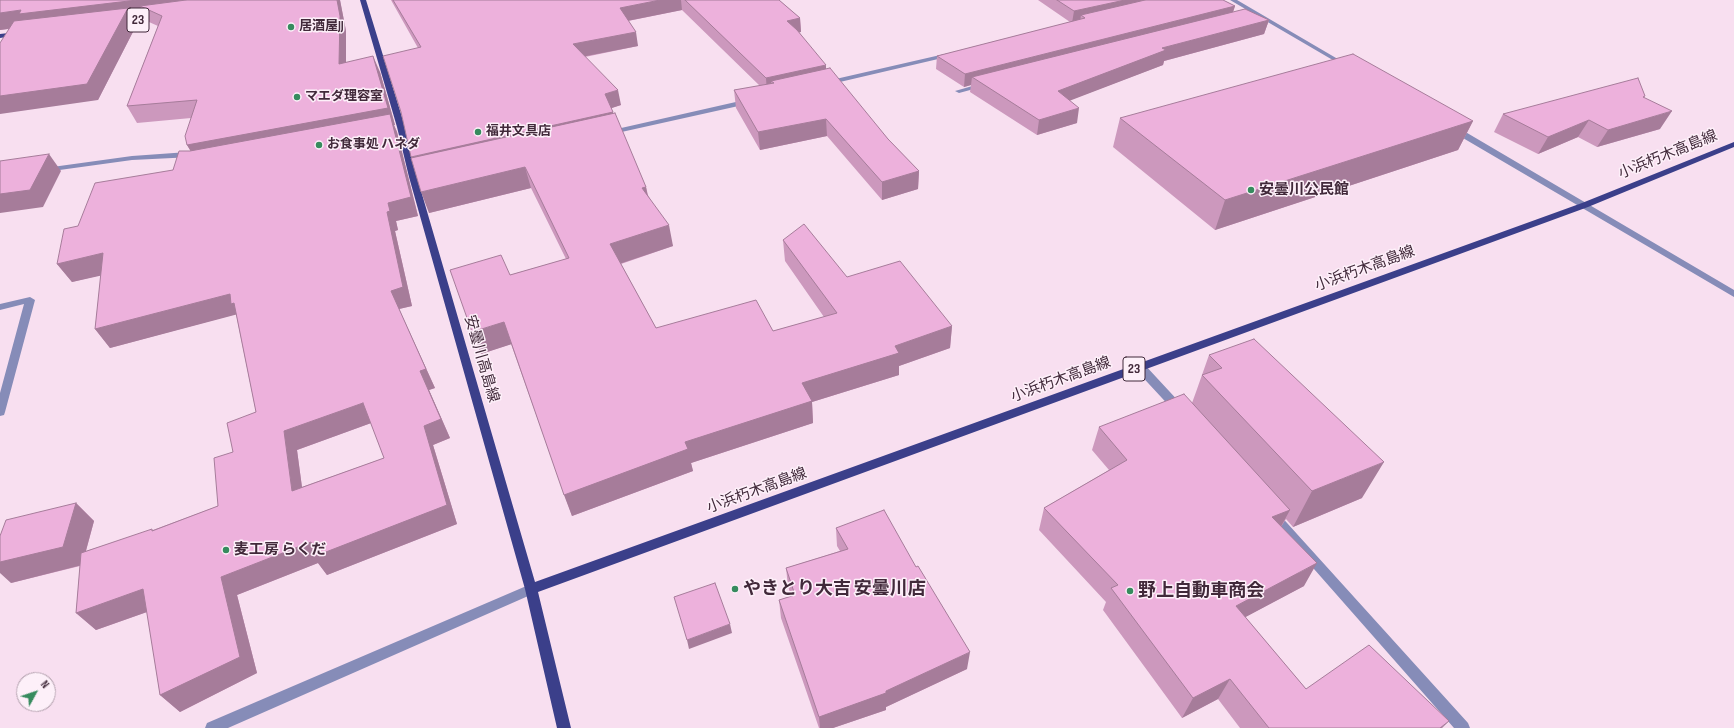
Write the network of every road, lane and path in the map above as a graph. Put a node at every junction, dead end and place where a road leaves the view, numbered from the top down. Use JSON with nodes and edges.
{"nodes":[{"id":1,"x":363,"y":0,"type":"edge"},
{"id":2,"x":1233,"y":0,"type":"edge"},
{"id":3,"x":169,"y":15,"type":"edge"},
{"id":4,"x":116,"y":22,"type":"edge"},
{"id":5,"x":26,"y":32,"type":"edge"},
{"id":6,"x":0,"y":36,"type":"edge"},
{"id":7,"x":960,"y":52,"type":"edge"},
{"id":8,"x":1353,"y":70,"type":"edge"},
{"id":9,"x":990,"y":83,"type":"edge"},
{"id":10,"x":822,"y":84,"type":"edge"},
{"id":11,"x":959,"y":91,"type":"dead end"},
{"id":12,"x":760,"y":98,"type":"edge"},
{"id":13,"x":1448,"y":126,"type":"edge"},
{"id":14,"x":598,"y":135,"type":"edge"},
{"id":15,"x":1734,"y":144,"type":"edge"},
{"id":16,"x":192,"y":165,"type":"edge"},
{"id":17,"x":39,"y":170,"type":"edge"},
{"id":18,"x":1585,"y":205,"type":"junction"},
{"id":19,"x":1734,"y":294,"type":"edge"},
{"id":20,"x":0,"y":307,"type":"edge"},
{"id":21,"x":1140,"y":367,"type":"junction"},
{"id":22,"x":0,"y":412,"type":"edge"},
{"id":23,"x":1188,"y":420,"type":"edge"},
{"id":24,"x":1267,"y":509,"type":"edge"},
{"id":25,"x":531,"y":589,"type":"junction"},
{"id":26,"x":212,"y":728,"type":"edge"},
{"id":27,"x":564,"y":728,"type":"edge"},
{"id":28,"x":1463,"y":728,"type":"edge"}],
"edges":[{"from":1,"to":25,"type":"main road","name":"安曇川高島線"},
{"from":2,"to":8,"type":"street"},
{"from":3,"to":4,"type":"main road","number":"23"},
{"from":5,"to":6,"type":"main road"},
{"from":7,"to":10,"type":"street"},
{"from":9,"to":11,"type":"street"},
{"from":12,"to":14,"type":"street"},
{"from":13,"to":18,"type":"street"},
{"from":15,"to":18,"type":"main road","name":"小浜朽木高島線","number":"23"},
{"from":16,"to":17,"type":"street"},
{"from":18,"to":19,"type":"street"},
{"from":18,"to":21,"type":"main road","name":"小浜朽木高島線","number":"23"},
{"from":20,"to":22,"type":"street"},
{"from":21,"to":23,"type":"street"},
{"from":21,"to":25,"type":"main road","name":"小浜朽木高島線","number":"23"},
{"from":24,"to":28,"type":"street"},
{"from":25,"to":26,"type":"street"},
{"from":25,"to":27,"type":"main road","name":"安曇川高島線"}]}
